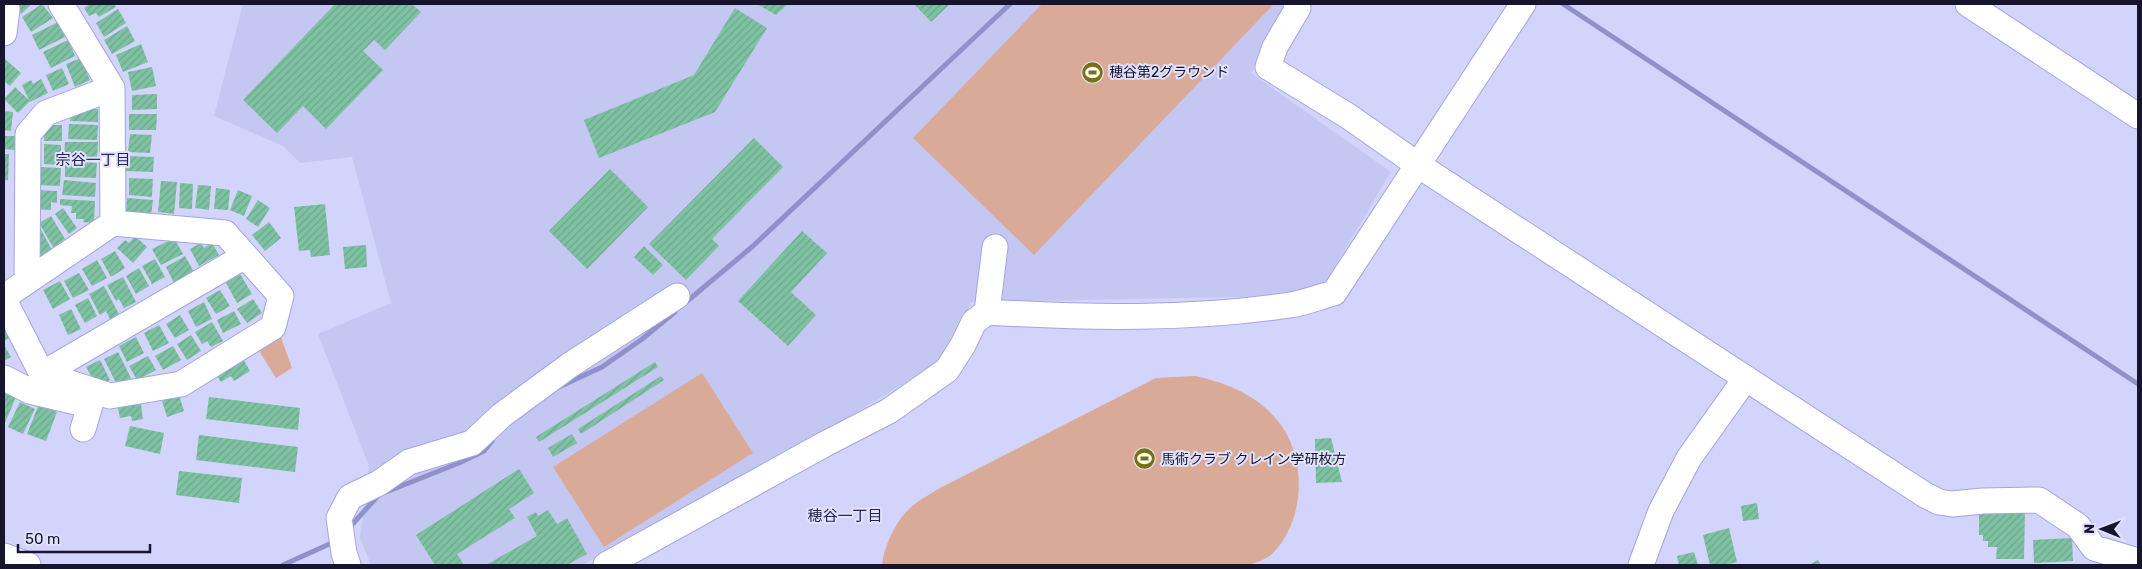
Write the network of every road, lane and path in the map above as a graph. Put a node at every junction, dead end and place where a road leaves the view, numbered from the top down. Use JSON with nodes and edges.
{"nodes":[{"id":1,"x":4,"y":4,"type":"edge"},
{"id":2,"x":61,"y":4,"type":"edge"},
{"id":3,"x":1296,"y":4,"type":"edge"},
{"id":4,"x":1523,"y":4,"type":"edge"},
{"id":5,"x":1968,"y":4,"type":"edge"},
{"id":6,"x":4,"y":33,"type":"edge"},
{"id":7,"x":112,"y":88,"type":"junction"},
{"id":8,"x":2138,"y":116,"type":"edge"},
{"id":9,"x":1418,"y":165,"type":"junction"},
{"id":10,"x":113,"y":223,"type":"junction"},
{"id":11,"x":995,"y":247,"type":"dead end"},
{"id":12,"x":246,"y":256,"type":"junction"},
{"id":13,"x":27,"y":282,"type":"junction"},
{"id":14,"x":677,"y":296,"type":"dead end"},
{"id":15,"x":4,"y":298,"type":"edge"},
{"id":16,"x":987,"y":312,"type":"junction"},
{"id":17,"x":42,"y":374,"type":"junction"},
{"id":18,"x":4,"y":378,"type":"edge"},
{"id":19,"x":1746,"y":378,"type":"junction"},
{"id":20,"x":83,"y":429,"type":"dead end"},
{"id":21,"x":4,"y":556,"type":"edge"},
{"id":22,"x":2138,"y":561,"type":"edge"},
{"id":23,"x":28,"y":565,"type":"edge"},
{"id":24,"x":348,"y":565,"type":"edge"},
{"id":25,"x":606,"y":565,"type":"edge"},
{"id":26,"x":1641,"y":565,"type":"edge"}],
"edges":[{"from":1,"to":6,"type":"street"},
{"from":2,"to":7,"type":"street"},
{"from":3,"to":9,"type":"street"},
{"from":4,"to":9,"type":"street"},
{"from":5,"to":8,"type":"street"},
{"from":7,"to":10,"type":"street"},
{"from":7,"to":13,"type":"street"},
{"from":9,"to":16,"type":"street"},
{"from":9,"to":19,"type":"street"},
{"from":10,"to":12,"type":"street"},
{"from":10,"to":13,"type":"street"},
{"from":11,"to":16,"type":"street"},
{"from":12,"to":17,"type":"street"},
{"from":12,"to":17,"type":"street"},
{"from":13,"to":15,"type":"street"},
{"from":14,"to":24,"type":"street"},
{"from":15,"to":17,"type":"street"},
{"from":16,"to":25,"type":"street"},
{"from":18,"to":20,"type":"street"},
{"from":19,"to":22,"type":"street"},
{"from":19,"to":26,"type":"street"},
{"from":21,"to":23,"type":"street"}]}
